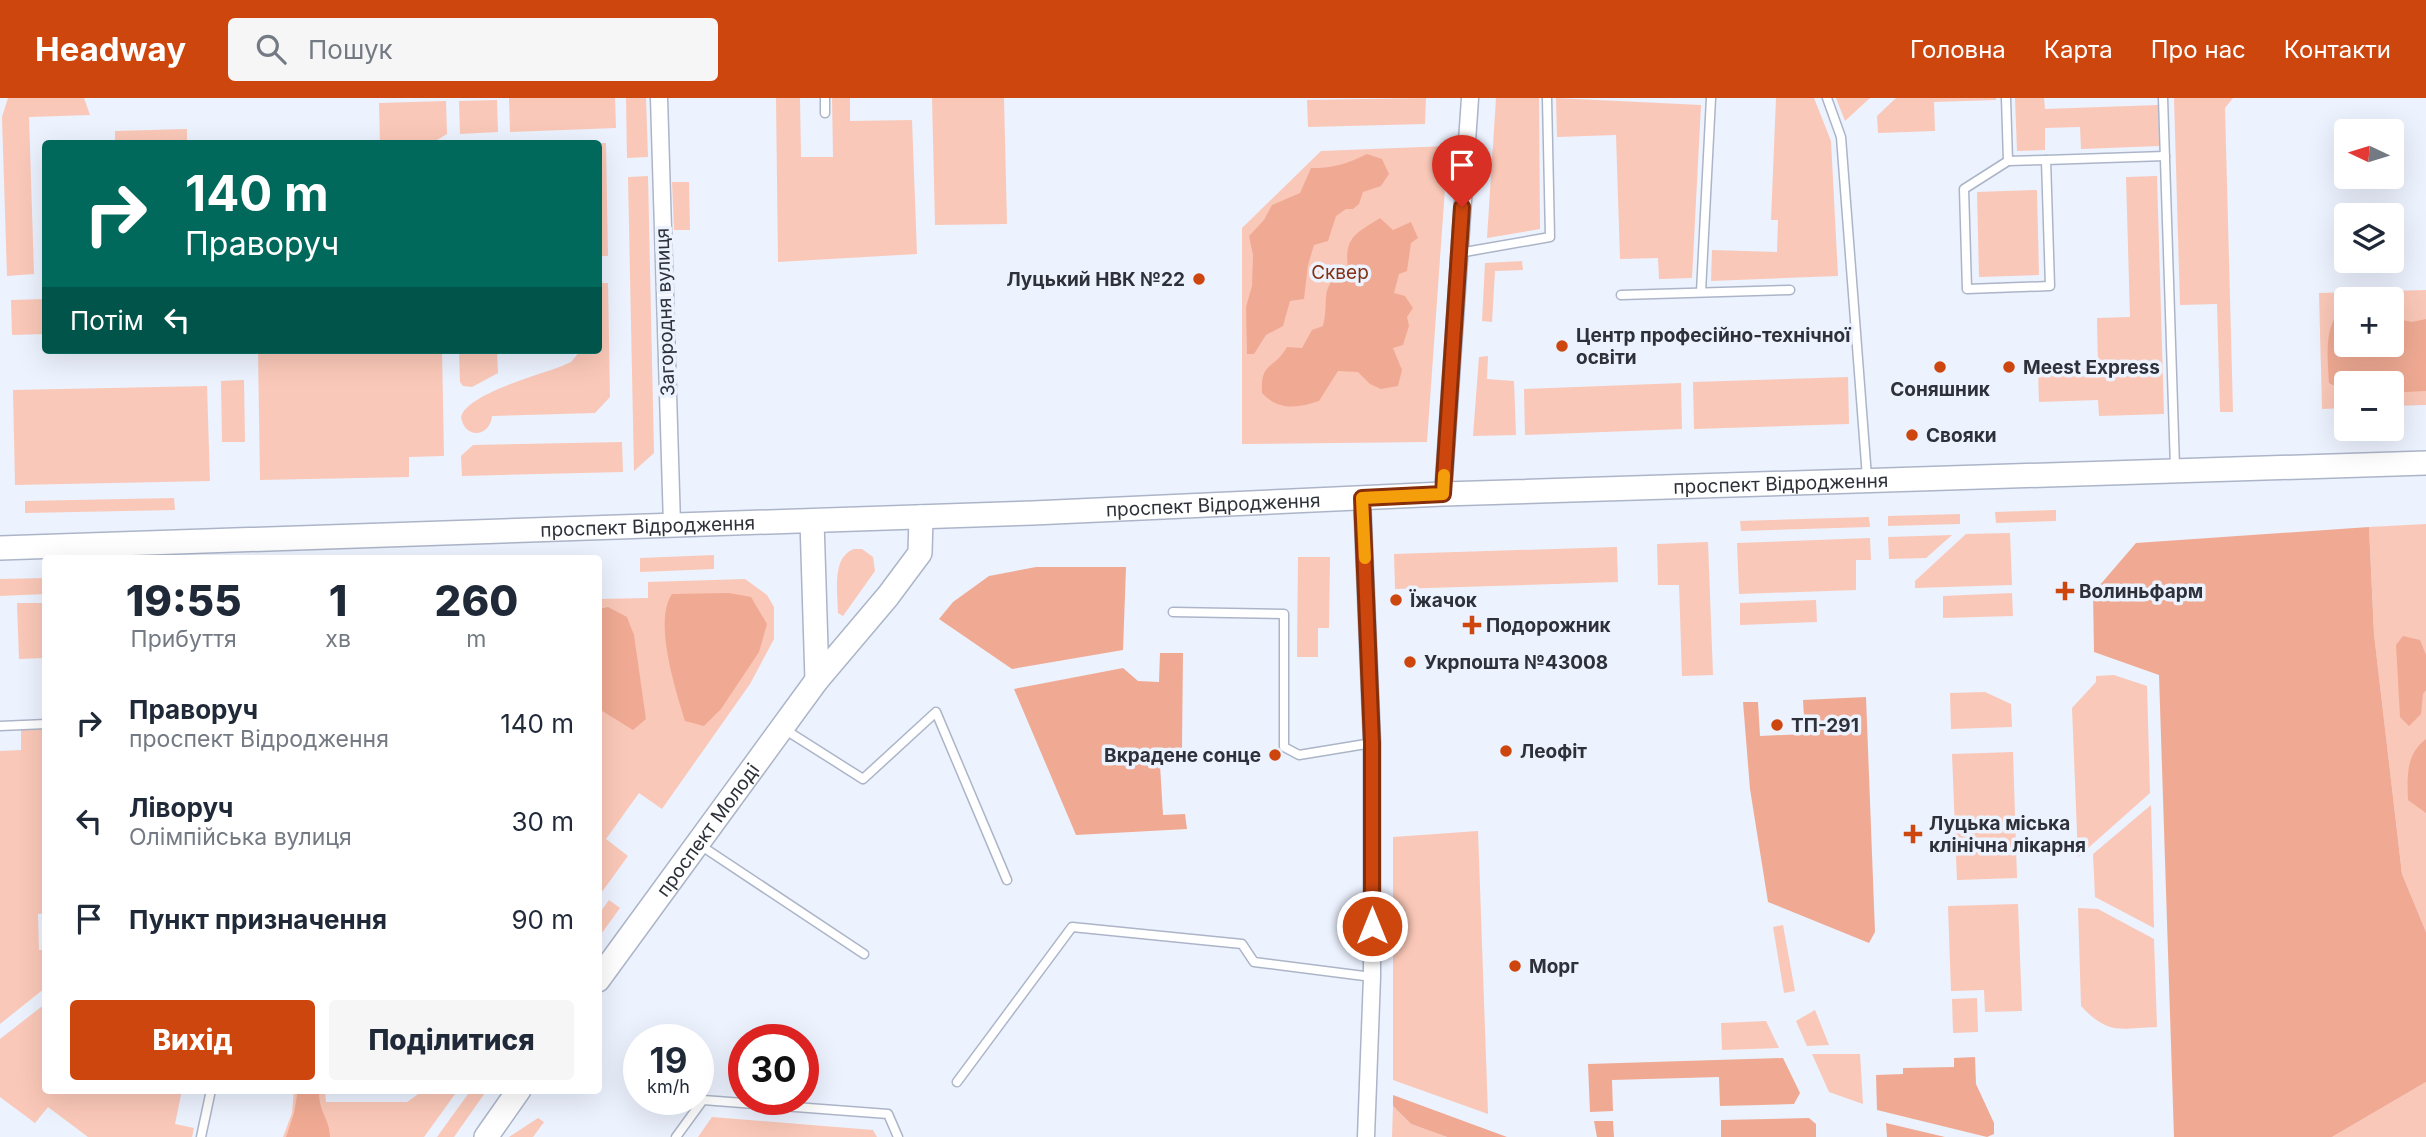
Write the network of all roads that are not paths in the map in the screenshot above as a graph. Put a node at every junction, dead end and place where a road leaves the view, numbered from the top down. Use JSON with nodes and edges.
{"nodes":[{"id":1,"x":659,"y":98,"type":"edge"},
{"id":2,"x":825,"y":98,"type":"edge"},
{"id":3,"x":1470,"y":98,"type":"edge"},
{"id":4,"x":1547,"y":98,"type":"edge"},
{"id":5,"x":1711,"y":98,"type":"edge"},
{"id":6,"x":1827,"y":98,"type":"edge"},
{"id":7,"x":2006,"y":98,"type":"edge"},
{"id":8,"x":2163,"y":98,"type":"edge"},
{"id":9,"x":825,"y":113,"type":"dead end"},
{"id":10,"x":2165,"y":156,"type":"junction"},
{"id":11,"x":2046,"y":160,"type":"junction"},
{"id":12,"x":2008,"y":161,"type":"junction"},
{"id":13,"x":1459,"y":253,"type":"junction"},
{"id":14,"x":1790,"y":290,"type":"dead end"},
{"id":15,"x":1701,"y":292,"type":"junction"},
{"id":16,"x":1621,"y":295,"type":"dead end"},
{"id":17,"x":2426,"y":463,"type":"edge"},
{"id":18,"x":2175,"y":470,"type":"junction"},
{"id":19,"x":1867,"y":480,"type":"junction"},
{"id":20,"x":1443,"y":494,"type":"junction"},
{"id":21,"x":1362,"y":498,"type":"junction"},
{"id":22,"x":921,"y":517,"type":"junction"},
{"id":23,"x":812,"y":521,"type":"junction"},
{"id":24,"x":672,"y":526,"type":"junction"},
{"id":25,"x":0,"y":548,"type":"edge"},
{"id":26,"x":1173,"y":612,"type":"dead end"},
{"id":27,"x":817,"y":680,"type":"junction"},
{"id":28,"x":42,"y":724,"type":"edge"},
{"id":29,"x":0,"y":726,"type":"edge"},
{"id":30,"x":782,"y":727,"type":"junction"},
{"id":31,"x":1372,"y":743,"type":"junction"},
{"id":32,"x":698,"y":843,"type":"junction"},
{"id":33,"x":1007,"y":880,"type":"dead end"},
{"id":34,"x":864,"y":954,"type":"dead end"},
{"id":35,"x":602,"y":975,"type":"edge"},
{"id":36,"x":1372,"y":977,"type":"junction"},
{"id":37,"x":957,"y":1082,"type":"dead end"},
{"id":38,"x":210,"y":1094,"type":"edge"},
{"id":39,"x":516,"y":1094,"type":"edge"},
{"id":40,"x":714,"y":1099,"type":"edge"},
{"id":41,"x":690,"y":1115,"type":"edge"},
{"id":42,"x":201,"y":1137,"type":"edge"},
{"id":43,"x":486,"y":1137,"type":"edge"},
{"id":44,"x":676,"y":1137,"type":"edge"},
{"id":45,"x":898,"y":1137,"type":"edge"},
{"id":46,"x":1366,"y":1137,"type":"edge"}],
"edges":[{"from":1,"to":24,"type":"street","name":"Загородня вулиця"},
{"from":2,"to":9,"type":"lane"},
{"from":3,"to":13,"type":"street"},
{"from":4,"to":13,"type":"lane"},
{"from":5,"to":15,"type":"lane"},
{"from":6,"to":19,"type":"lane"},
{"from":7,"to":12,"type":"lane"},
{"from":8,"to":10,"type":"lane"},
{"from":10,"to":11,"type":"lane"},
{"from":10,"to":18,"type":"lane"},
{"from":11,"to":12,"type":"lane"},
{"from":11,"to":12,"type":"lane"},
{"from":13,"to":20,"type":"street"},
{"from":14,"to":15,"type":"lane"},
{"from":15,"to":16,"type":"lane"},
{"from":17,"to":18,"type":"main road","name":"проспект Відродження"},
{"from":18,"to":19,"type":"main road","name":"проспект Відродження"},
{"from":19,"to":20,"type":"main road","name":"проспект Відродження"},
{"from":20,"to":21,"type":"main road","name":"проспект Відродження"},
{"from":21,"to":22,"type":"main road","name":"проспект Відродження"},
{"from":21,"to":31,"type":"street"},
{"from":22,"to":23,"type":"main road","name":"проспект Відродження"},
{"from":22,"to":27,"type":"main road","name":"проспект Молоді"},
{"from":23,"to":24,"type":"main road","name":"проспект Відродження"},
{"from":23,"to":27,"type":"main road"},
{"from":24,"to":25,"type":"main road","name":"проспект Відродження"},
{"from":26,"to":31,"type":"lane"},
{"from":27,"to":30,"type":"main road","name":"проспект Молоді"},
{"from":28,"to":29,"type":"lane"},
{"from":30,"to":32,"type":"main road","name":"проспект Молоді"},
{"from":30,"to":33,"type":"lane"},
{"from":31,"to":36,"type":"street"},
{"from":32,"to":34,"type":"lane"},
{"from":32,"to":35,"type":"main road","name":"проспект Молоді"},
{"from":36,"to":37,"type":"lane"},
{"from":36,"to":46,"type":"street"},
{"from":38,"to":42,"type":"lane"},
{"from":39,"to":43,"type":"main road"},
{"from":40,"to":45,"type":"lane"},
{"from":41,"to":44,"type":"lane"}]}
